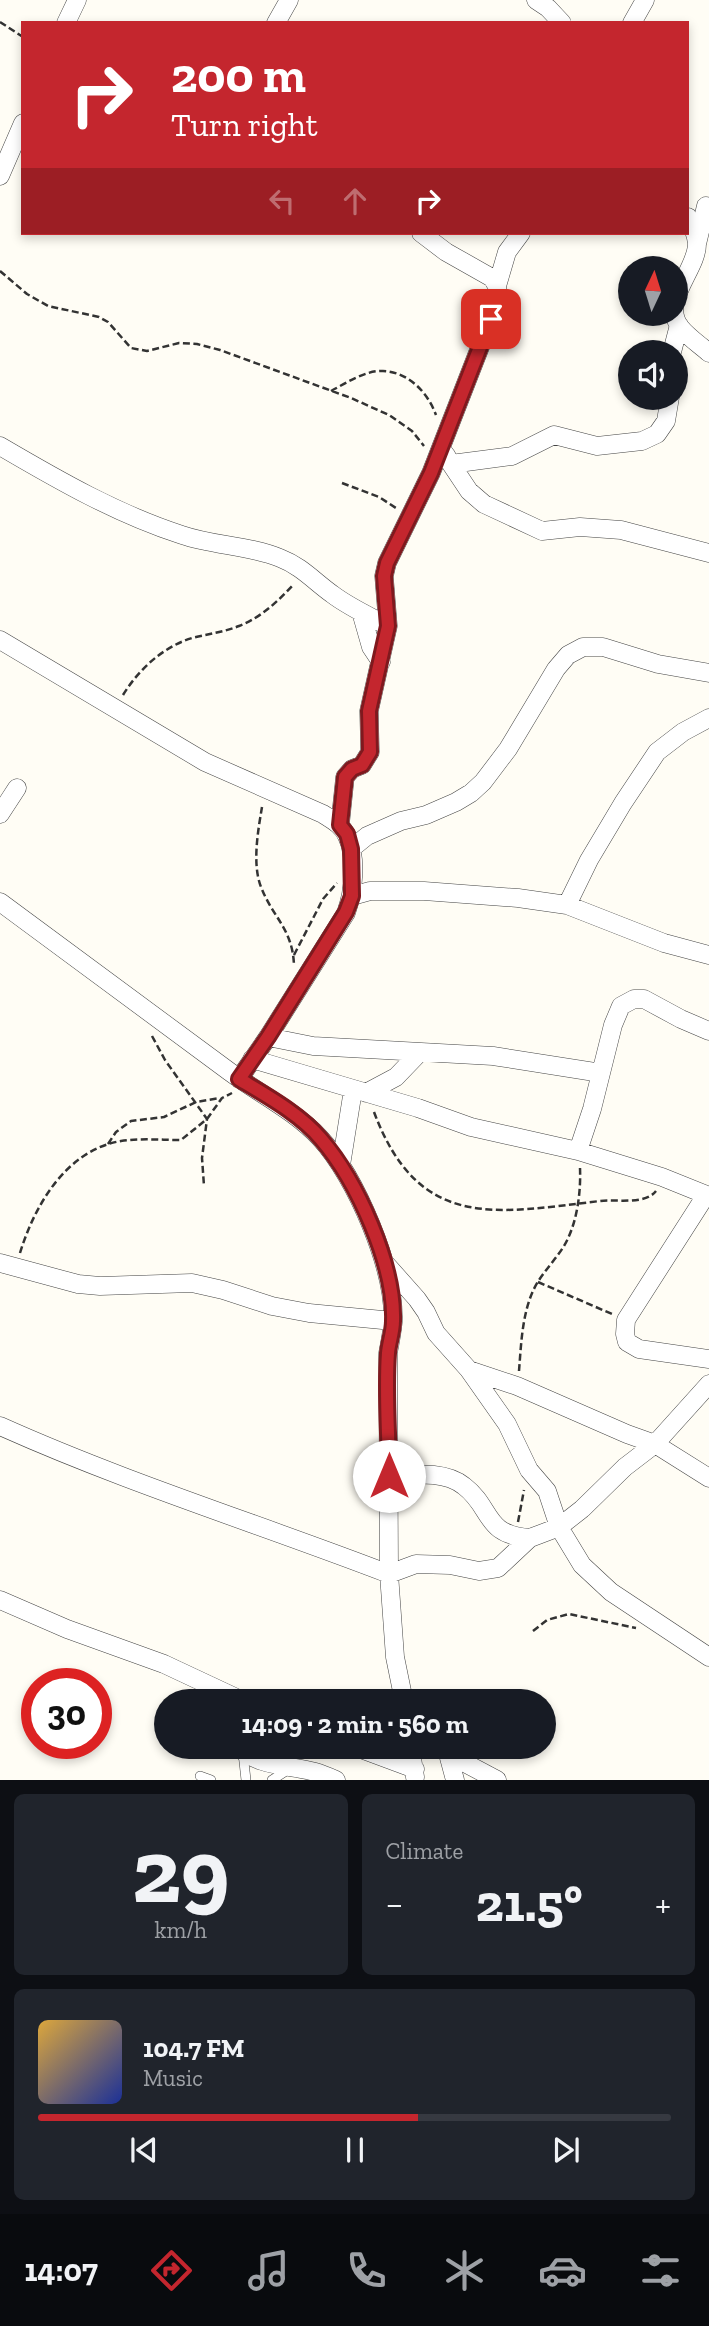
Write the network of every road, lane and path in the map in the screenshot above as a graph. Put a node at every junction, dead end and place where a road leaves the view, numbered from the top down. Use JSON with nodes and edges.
{"nodes":[{"id":1,"x":77,"y":0,"type":"edge"},
{"id":2,"x":289,"y":0,"type":"edge"},
{"id":3,"x":536,"y":0,"type":"edge"},
{"id":4,"x":645,"y":0,"type":"edge"},
{"id":5,"x":67,"y":21,"type":"edge"},
{"id":6,"x":277,"y":21,"type":"edge"},
{"id":7,"x":560,"y":21,"type":"edge"},
{"id":8,"x":633,"y":21,"type":"edge"},
{"id":9,"x":0,"y":22,"type":"edge"},
{"id":10,"x":21,"y":36,"type":"edge"},
{"id":11,"x":21,"y":128,"type":"edge"},
{"id":12,"x":0,"y":177,"type":"edge"},
{"id":13,"x":708,"y":204,"type":"edge"},
{"id":14,"x":689,"y":220,"type":"edge"},
{"id":15,"x":424,"y":235,"type":"edge"},
{"id":16,"x":520,"y":235,"type":"edge"},
{"id":17,"x":697,"y":244,"type":"junction"},
{"id":18,"x":0,"y":271,"type":"edge"},
{"id":19,"x":688,"y":272,"type":"edge"},
{"id":20,"x":497,"y":286,"type":"junction"},
{"id":21,"x":680,"y":326,"type":"edge"},
{"id":22,"x":709,"y":353,"type":"edge"},
{"id":23,"x":331,"y":391,"type":"junction"},
{"id":24,"x":668,"y":410,"type":"edge"},
{"id":25,"x":0,"y":446,"type":"edge"},
{"id":26,"x":442,"y":453,"type":"junction"},
{"id":27,"x":342,"y":483,"type":"dead end"},
{"id":28,"x":408,"y":520,"type":"junction"},
{"id":29,"x":709,"y":553,"type":"edge"},
{"id":30,"x":306,"y":571,"type":"junction"},
{"id":31,"x":361,"y":612,"type":"junction"},
{"id":32,"x":388,"y":626,"type":"junction"},
{"id":33,"x":0,"y":640,"type":"edge"},
{"id":34,"x":381,"y":662,"type":"junction"},
{"id":35,"x":709,"y":673,"type":"edge"},
{"id":36,"x":116,"y":707,"type":"junction"},
{"id":37,"x":706,"y":726,"type":"edge"},
{"id":38,"x":17,"y":788,"type":"dead end"},
{"id":39,"x":265,"y":788,"type":"junction"},
{"id":40,"x":0,"y":814,"type":"edge"},
{"id":41,"x":340,"y":825,"type":"junction"},
{"id":42,"x":351,"y":849,"type":"junction"},
{"id":43,"x":352,"y":870,"type":"junction"},
{"id":44,"x":352,"y":896,"type":"junction"},
{"id":45,"x":0,"y":902,"type":"edge"},
{"id":46,"x":567,"y":905,"type":"junction"},
{"id":47,"x":294,"y":954,"type":"junction"},
{"id":48,"x":709,"y":955,"type":"edge"},
{"id":49,"x":292,"y":997,"type":"junction"},
{"id":50,"x":144,"y":1008,"type":"junction"},
{"id":51,"x":709,"y":1031,"type":"edge"},
{"id":52,"x":268,"y":1037,"type":"junction"},
{"id":53,"x":420,"y":1052,"type":"junction"},
{"id":54,"x":252,"y":1059,"type":"junction"},
{"id":55,"x":601,"y":1073,"type":"junction"},
{"id":56,"x":246,"y":1082,"type":"junction"},
{"id":57,"x":360,"y":1091,"type":"junction"},
{"id":58,"x":222,"y":1098,"type":"junction"},
{"id":59,"x":196,"y":1102,"type":"junction"},
{"id":60,"x":207,"y":1119,"type":"junction"},
{"id":61,"x":108,"y":1144,"type":"junction"},
{"id":62,"x":578,"y":1150,"type":"junction"},
{"id":63,"x":341,"y":1165,"type":"junction"},
{"id":64,"x":662,"y":1177,"type":"junction"},
{"id":65,"x":204,"y":1186,"type":"dead end"},
{"id":66,"x":708,"y":1196,"type":"edge"},
{"id":67,"x":578,"y":1204,"type":"junction"},
{"id":68,"x":382,"y":1260,"type":"junction"},
{"id":69,"x":8,"y":1266,"type":"edge"},
{"id":70,"x":538,"y":1282,"type":"junction"},
{"id":71,"x":626,"y":1320,"type":"junction"},
{"id":72,"x":393,"y":1321,"type":"junction"},
{"id":73,"x":709,"y":1359,"type":"edge"},
{"id":74,"x":470,"y":1370,"type":"junction"},
{"id":75,"x":709,"y":1384,"type":"edge"},
{"id":76,"x":517,"y":1386,"type":"junction"},
{"id":77,"x":0,"y":1426,"type":"edge"},
{"id":78,"x":656,"y":1444,"type":"junction"},
{"id":79,"x":529,"y":1470,"type":"junction"},
{"id":80,"x":389,"y":1476,"type":"junction"},
{"id":81,"x":709,"y":1478,"type":"edge"},
{"id":82,"x":559,"y":1528,"type":"junction"},
{"id":83,"x":523,"y":1537,"type":"junction"},
{"id":84,"x":388,"y":1574,"type":"junction"},
{"id":85,"x":0,"y":1600,"type":"edge"},
{"id":86,"x":636,"y":1629,"type":"dead end"},
{"id":87,"x":533,"y":1631,"type":"dead end"},
{"id":88,"x":709,"y":1657,"type":"edge"},
{"id":89,"x":207,"y":1689,"type":"edge"},
{"id":90,"x":402,"y":1689,"type":"edge"},
{"id":91,"x":242,"y":1759,"type":"edge"},
{"id":92,"x":261,"y":1759,"type":"edge"},
{"id":93,"x":382,"y":1759,"type":"edge"},
{"id":94,"x":447,"y":1759,"type":"edge"},
{"id":95,"x":460,"y":1759,"type":"edge"},
{"id":96,"x":290,"y":1768,"type":"junction"},
{"id":97,"x":415,"y":1774,"type":"edge"},
{"id":98,"x":200,"y":1776,"type":"dead end"},
{"id":99,"x":211,"y":1780,"type":"edge"},
{"id":100,"x":246,"y":1780,"type":"edge"},
{"id":101,"x":272,"y":1780,"type":"edge"},
{"id":102,"x":336,"y":1780,"type":"edge"},
{"id":103,"x":455,"y":1780,"type":"edge"},
{"id":104,"x":496,"y":1780,"type":"edge"}],
"edges":[{"from":1,"to":5,"type":"street"},
{"from":2,"to":6,"type":"street"},
{"from":3,"to":7,"type":"street"},
{"from":4,"to":8,"type":"street"},
{"from":9,"to":10,"type":"path"},
{"from":11,"to":12,"type":"street"},
{"from":13,"to":17,"type":"street"},
{"from":14,"to":17,"type":"street"},
{"from":15,"to":20,"type":"street"},
{"from":16,"to":20,"type":"street"},
{"from":17,"to":19,"type":"street"},
{"from":18,"to":23,"type":"path"},
{"from":20,"to":26,"type":"street"},
{"from":21,"to":22,"type":"street"},
{"from":23,"to":26,"type":"path"},
{"from":23,"to":26,"type":"path"},
{"from":24,"to":26,"type":"street"},
{"from":25,"to":30,"type":"street"},
{"from":26,"to":28,"type":"street"},
{"from":26,"to":29,"type":"street"},
{"from":27,"to":28,"type":"path"},
{"from":28,"to":32,"type":"street"},
{"from":30,"to":31,"type":"street"},
{"from":30,"to":36,"type":"path"},
{"from":31,"to":32,"type":"street"},
{"from":31,"to":34,"type":"street"},
{"from":32,"to":34,"type":"street"},
{"from":33,"to":36,"type":"street"},
{"from":34,"to":41,"type":"street"},
{"from":35,"to":42,"type":"street"},
{"from":36,"to":39,"type":"street"},
{"from":37,"to":46,"type":"street"},
{"from":38,"to":40,"type":"street"},
{"from":39,"to":41,"type":"street"},
{"from":39,"to":47,"type":"path"},
{"from":41,"to":42,"type":"street"},
{"from":42,"to":43,"type":"street"},
{"from":43,"to":44,"type":"street"},
{"from":43,"to":47,"type":"path"},
{"from":44,"to":46,"type":"street"},
{"from":44,"to":49,"type":"street"},
{"from":45,"to":50,"type":"street"},
{"from":46,"to":48,"type":"street"},
{"from":47,"to":49,"type":"path"},
{"from":49,"to":52,"type":"street"},
{"from":50,"to":56,"type":"street"},
{"from":50,"to":59,"type":"path"},
{"from":51,"to":55,"type":"street"},
{"from":52,"to":53,"type":"street"},
{"from":52,"to":54,"type":"street"},
{"from":53,"to":55,"type":"street"},
{"from":53,"to":57,"type":"street"},
{"from":54,"to":56,"type":"street"},
{"from":54,"to":57,"type":"street"},
{"from":55,"to":62,"type":"street"},
{"from":56,"to":58,"type":"path"},
{"from":56,"to":63,"type":"street"},
{"from":57,"to":62,"type":"street"},
{"from":57,"to":63,"type":"street"},
{"from":57,"to":67,"type":"path"},
{"from":58,"to":59,"type":"path"},
{"from":58,"to":60,"type":"path"},
{"from":59,"to":60,"type":"path"},
{"from":59,"to":61,"type":"path"},
{"from":60,"to":61,"type":"path"},
{"from":60,"to":65,"type":"path"},
{"from":61,"to":69,"type":"path"},
{"from":62,"to":64,"type":"street"},
{"from":62,"to":67,"type":"path"},
{"from":63,"to":68,"type":"street"},
{"from":64,"to":66,"type":"street"},
{"from":64,"to":67,"type":"path"},
{"from":66,"to":71,"type":"street"},
{"from":67,"to":70,"type":"path"},
{"from":68,"to":72,"type":"street"},
{"from":68,"to":74,"type":"street"},
{"from":69,"to":72,"type":"street"},
{"from":70,"to":71,"type":"path"},
{"from":70,"to":76,"type":"path"},
{"from":71,"to":73,"type":"street"},
{"from":72,"to":80,"type":"street"},
{"from":74,"to":76,"type":"street"},
{"from":74,"to":79,"type":"street"},
{"from":75,"to":78,"type":"street"},
{"from":76,"to":78,"type":"street"},
{"from":77,"to":84,"type":"street"},
{"from":78,"to":81,"type":"street"},
{"from":78,"to":82,"type":"street"},
{"from":79,"to":82,"type":"street"},
{"from":79,"to":83,"type":"path"},
{"from":80,"to":83,"type":"street"},
{"from":80,"to":84,"type":"street"},
{"from":82,"to":83,"type":"street"},
{"from":82,"to":88,"type":"street"},
{"from":83,"to":84,"type":"street"},
{"from":84,"to":90,"type":"street"},
{"from":85,"to":89,"type":"street"},
{"from":86,"to":87,"type":"path"},
{"from":91,"to":100,"type":"lane"},
{"from":92,"to":96,"type":"street"},
{"from":93,"to":97,"type":"street"},
{"from":94,"to":103,"type":"street"},
{"from":95,"to":104,"type":"street"},
{"from":96,"to":101,"type":"lane"},
{"from":96,"to":102,"type":"street"},
{"from":98,"to":99,"type":"lane"}]}
